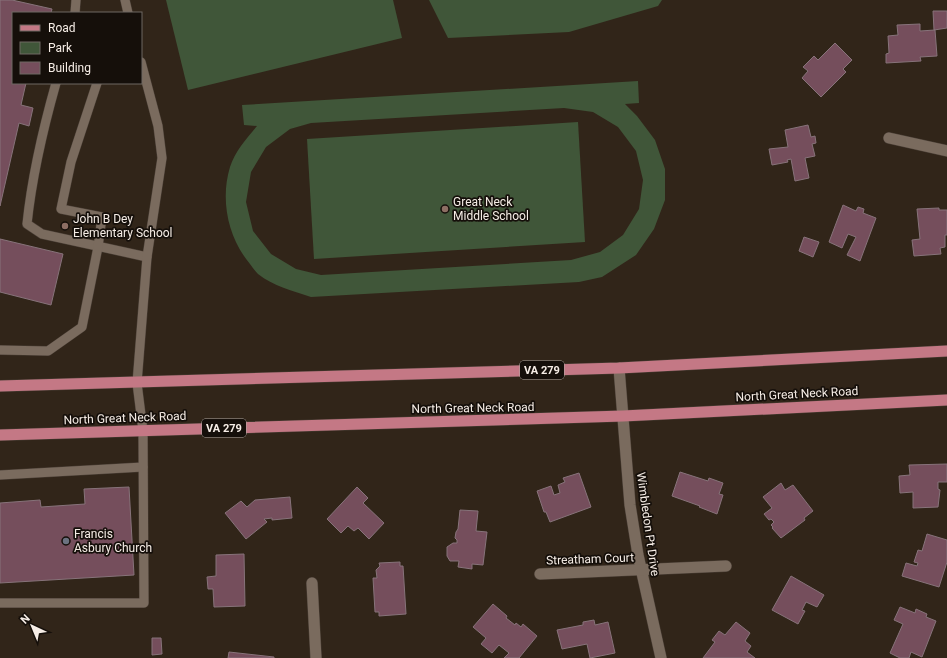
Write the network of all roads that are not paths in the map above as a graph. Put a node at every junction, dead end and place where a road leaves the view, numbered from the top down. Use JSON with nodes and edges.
{"nodes":[{"id":1,"x":76,"y":0,"type":"edge"},
{"id":2,"x":125,"y":0,"type":"edge"},
{"id":3,"x":75,"y":12,"type":"edge"},
{"id":4,"x":128,"y":12,"type":"edge"},
{"id":5,"x":142,"y":68,"type":"edge"},
{"id":6,"x":56,"y":84,"type":"edge"},
{"id":7,"x":97,"y":84,"type":"edge"},
{"id":8,"x":889,"y":138,"type":"dead end"},
{"id":9,"x":947,"y":151,"type":"edge"},
{"id":10,"x":98,"y":247,"type":"junction"},
{"id":11,"x":147,"y":257,"type":"junction"},
{"id":12,"x":0,"y":350,"type":"edge"},
{"id":13,"x":947,"y":351,"type":"edge"},
{"id":14,"x":619,"y":368,"type":"junction"},
{"id":15,"x":137,"y":383,"type":"junction"},
{"id":16,"x":0,"y":386,"type":"edge"},
{"id":17,"x":947,"y":400,"type":"edge"},
{"id":18,"x":623,"y":416,"type":"junction"},
{"id":19,"x":143,"y":431,"type":"junction"},
{"id":20,"x":0,"y":435,"type":"edge"},
{"id":21,"x":143,"y":467,"type":"junction"},
{"id":22,"x":0,"y":475,"type":"edge"},
{"id":23,"x":726,"y":566,"type":"dead end"},
{"id":24,"x":641,"y":569,"type":"junction"},
{"id":25,"x":540,"y":574,"type":"dead end"},
{"id":26,"x":312,"y":583,"type":"dead end"},
{"id":27,"x":0,"y":603,"type":"edge"},
{"id":28,"x":316,"y":658,"type":"edge"},
{"id":29,"x":661,"y":658,"type":"edge"}],
"edges":[{"from":1,"to":3,"type":"lane"},
{"from":2,"to":4,"type":"lane"},
{"from":5,"to":11,"type":"lane"},
{"from":6,"to":10,"type":"lane"},
{"from":7,"to":10,"type":"lane"},
{"from":8,"to":9,"type":"street"},
{"from":10,"to":11,"type":"lane"},
{"from":10,"to":12,"type":"lane"},
{"from":11,"to":15,"type":"lane"},
{"from":13,"to":14,"type":"main road","number":"VA 279"},
{"from":14,"to":15,"type":"main road","number":"VA 279"},
{"from":14,"to":18,"type":"street","name":"Wimbledon Pt Drive"},
{"from":15,"to":16,"type":"main road","number":"VA 279"},
{"from":15,"to":19,"type":"lane"},
{"from":17,"to":18,"type":"main road","name":"North Great Neck Road","number":"VA 279"},
{"from":18,"to":19,"type":"main road","name":"North Great Neck Road","number":"VA 279"},
{"from":18,"to":24,"type":"street","name":"Wimbledon Pt Drive"},
{"from":19,"to":20,"type":"main road","name":"North Great Neck Road","number":"VA 279"},
{"from":19,"to":21,"type":"lane"},
{"from":21,"to":22,"type":"lane"},
{"from":21,"to":27,"type":"lane"},
{"from":23,"to":24,"type":"street","name":"Streatham Court"},
{"from":24,"to":25,"type":"street","name":"Streatham Court"},
{"from":24,"to":29,"type":"street","name":"Wimbledon Pt Drive"},
{"from":26,"to":28,"type":"street"}]}
